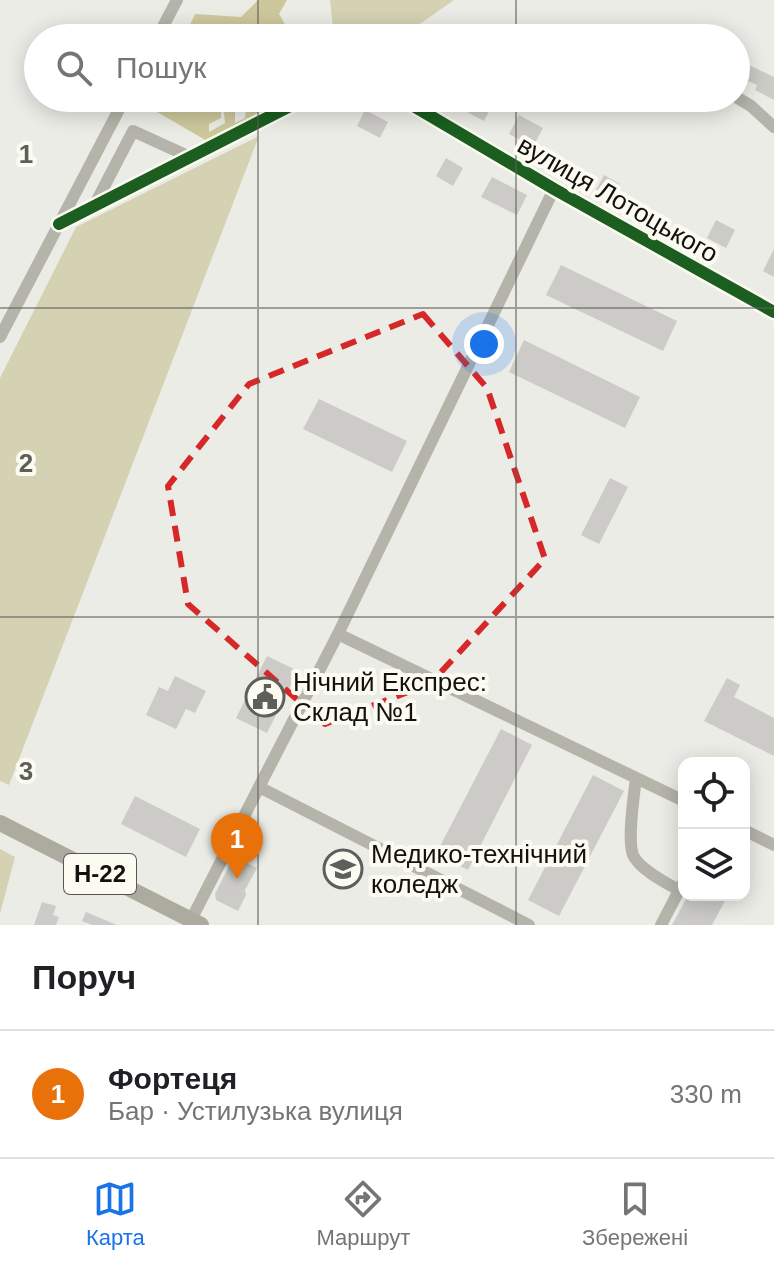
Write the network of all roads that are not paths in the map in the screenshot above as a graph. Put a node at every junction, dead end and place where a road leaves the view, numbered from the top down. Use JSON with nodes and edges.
{"nodes":[{"id":1,"x":177,"y":0,"type":"edge"},
{"id":2,"x":164,"y":24,"type":"edge"},
{"id":3,"x":750,"y":105,"type":"edge"},
{"id":4,"x":118,"y":112,"type":"edge"},
{"id":5,"x":278,"y":112,"type":"edge"},
{"id":6,"x":424,"y":112,"type":"edge"},
{"id":7,"x":774,"y":127,"type":"edge"},
{"id":8,"x":190,"y":157,"type":"junction"},
{"id":9,"x":554,"y":189,"type":"junction"},
{"id":10,"x":94,"y":206,"type":"junction"},
{"id":11,"x":59,"y":224,"type":"junction"},
{"id":12,"x":774,"y":312,"type":"edge"},
{"id":13,"x":0,"y":337,"type":"edge"},
{"id":14,"x":338,"y":634,"type":"junction"},
{"id":15,"x":636,"y":778,"type":"junction"},
{"id":16,"x":259,"y":787,"type":"junction"},
{"id":17,"x":678,"y":798,"type":"edge"},
{"id":18,"x":0,"y":823,"type":"edge"},
{"id":19,"x":750,"y":833,"type":"edge"},
{"id":20,"x":774,"y":845,"type":"edge"},
{"id":21,"x":678,"y":885,"type":"edge"},
{"id":22,"x":678,"y":893,"type":"edge"},
{"id":23,"x":196,"y":922,"type":"edge"},
{"id":24,"x":529,"y":925,"type":"edge"},
{"id":25,"x":661,"y":925,"type":"edge"}],
"edges":[{"from":1,"to":2,"type":"street"},
{"from":3,"to":7,"type":"street"},
{"from":4,"to":11,"type":"street"},
{"from":5,"to":8,"type":"street"},
{"from":6,"to":9,"type":"street","name":"вулиця Лотоцького"},
{"from":8,"to":10,"type":"street"},
{"from":8,"to":10,"type":"street"},
{"from":9,"to":12,"type":"street","name":"вулиця Лотоцького"},
{"from":9,"to":14,"type":"street"},
{"from":10,"to":11,"type":"street"},
{"from":11,"to":13,"type":"street"},
{"from":14,"to":15,"type":"street"},
{"from":14,"to":16,"type":"street"},
{"from":15,"to":17,"type":"street"},
{"from":15,"to":21,"type":"street"},
{"from":16,"to":23,"type":"street"},
{"from":16,"to":24,"type":"street"},
{"from":18,"to":23,"type":"main road","number":"Н-22"},
{"from":19,"to":20,"type":"street"},
{"from":22,"to":25,"type":"street"}]}
